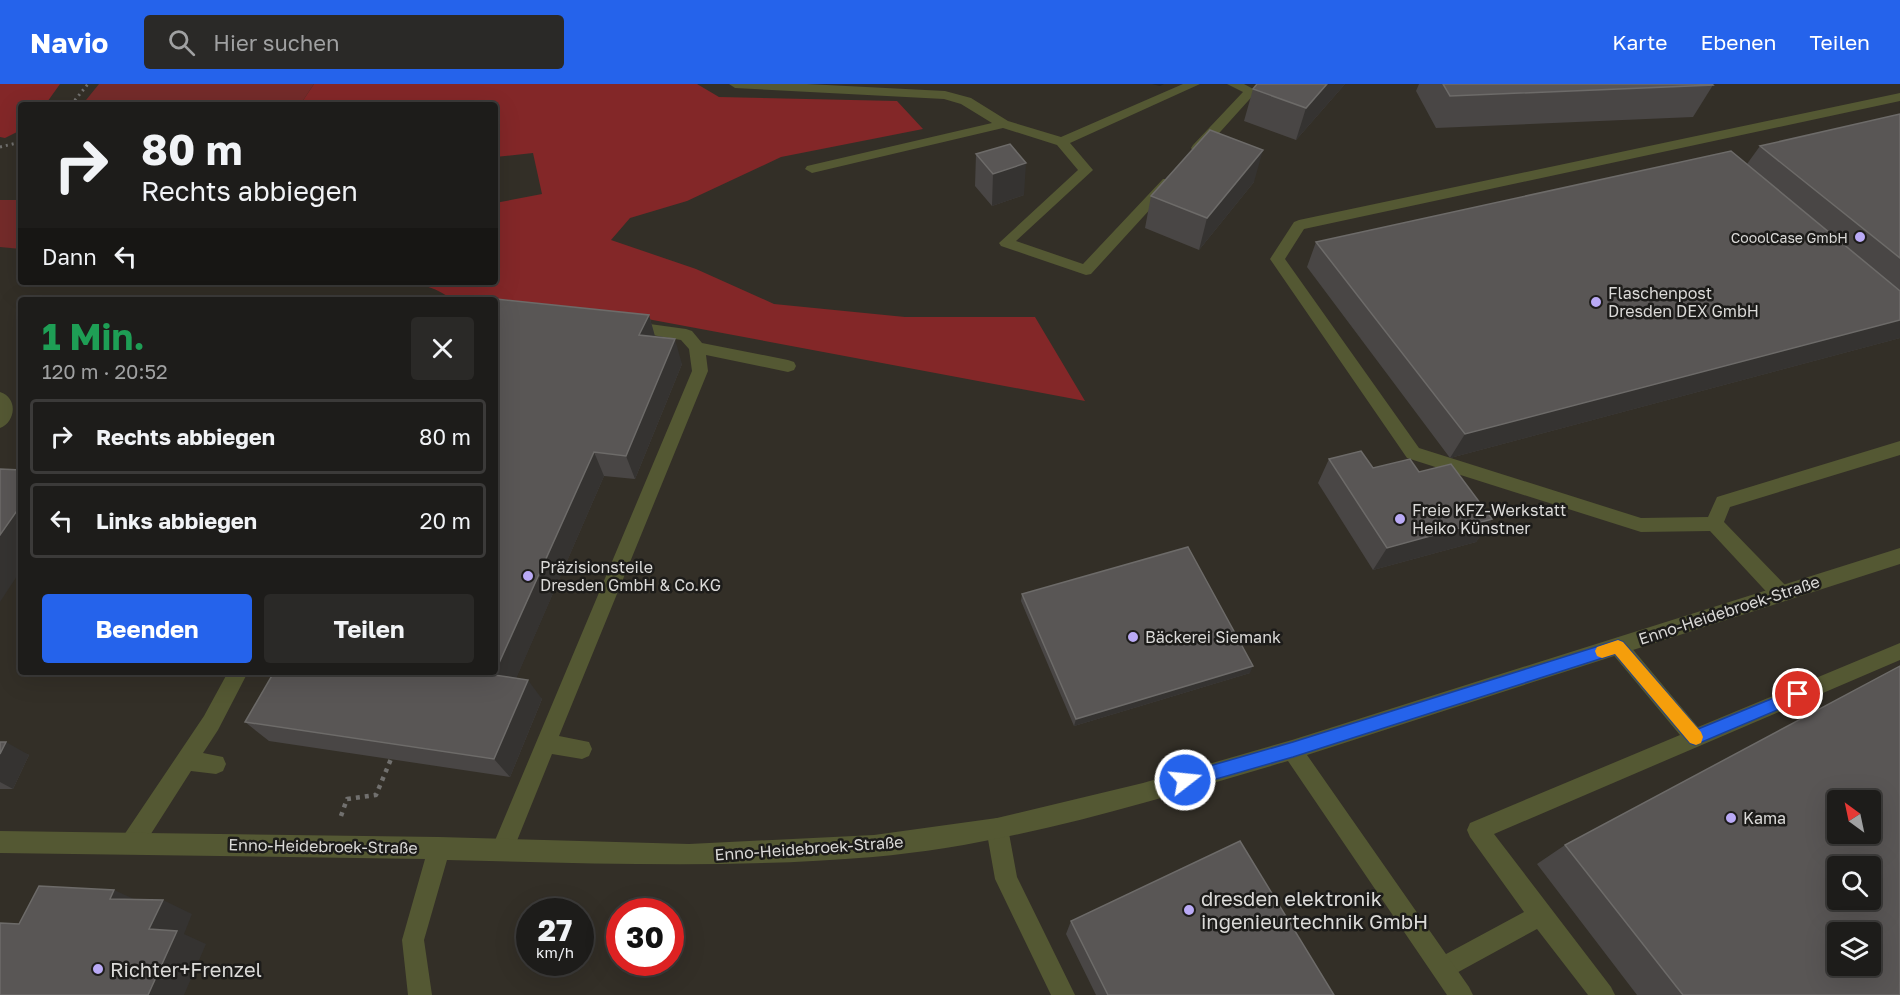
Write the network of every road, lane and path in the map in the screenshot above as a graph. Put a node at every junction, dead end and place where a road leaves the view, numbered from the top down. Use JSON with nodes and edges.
{"nodes":[{"id":1,"x":88,"y":84,"type":"edge"},
{"id":2,"x":735,"y":84,"type":"edge"},
{"id":3,"x":1194,"y":84,"type":"edge"},
{"id":4,"x":1233,"y":84,"type":"edge"},
{"id":5,"x":1900,"y":97,"type":"edge"},
{"id":6,"x":73,"y":102,"type":"edge"},
{"id":7,"x":1003,"y":124,"type":"junction"},
{"id":8,"x":1062,"y":142,"type":"junction"},
{"id":9,"x":18,"y":143,"type":"edge"},
{"id":10,"x":0,"y":147,"type":"edge"},
{"id":11,"x":812,"y":169,"type":"dead end"},
{"id":12,"x":611,"y":324,"type":"edge"},
{"id":13,"x":697,"y":348,"type":"junction"},
{"id":14,"x":788,"y":366,"type":"dead end"},
{"id":15,"x":0,"y":398,"type":"edge"},
{"id":16,"x":0,"y":422,"type":"edge"},
{"id":17,"x":1900,"y":448,"type":"edge"},
{"id":18,"x":1714,"y":524,"type":"junction"},
{"id":19,"x":1900,"y":556,"type":"edge"},
{"id":20,"x":1781,"y":594,"type":"junction"},
{"id":21,"x":1618,"y":646,"type":"junction"},
{"id":22,"x":1900,"y":651,"type":"edge"},
{"id":23,"x":236,"y":675,"type":"edge"},
{"id":24,"x":1695,"y":738,"type":"junction"},
{"id":25,"x":545,"y":744,"type":"junction"},
{"id":26,"x":582,"y":748,"type":"dead end"},
{"id":27,"x":1293,"y":750,"type":"junction"},
{"id":28,"x":391,"y":759,"type":"edge"},
{"id":29,"x":186,"y":761,"type":"junction"},
{"id":30,"x":216,"y":764,"type":"dead end"},
{"id":31,"x":997,"y":828,"type":"junction"},
{"id":32,"x":0,"y":842,"type":"edge"},
{"id":33,"x":132,"y":843,"type":"junction"},
{"id":34,"x":330,"y":846,"type":"junction"},
{"id":35,"x":439,"y":848,"type":"junction"},
{"id":36,"x":502,"y":850,"type":"junction"},
{"id":37,"x":1540,"y":915,"type":"junction"},
{"id":38,"x":1443,"y":968,"type":"junction"},
{"id":39,"x":420,"y":995,"type":"edge"},
{"id":40,"x":1063,"y":995,"type":"edge"},
{"id":41,"x":1461,"y":995,"type":"edge"},
{"id":42,"x":1603,"y":995,"type":"edge"}],
"edges":[{"from":1,"to":6,"type":"path"},
{"from":2,"to":7,"type":"street"},
{"from":3,"to":8,"type":"street"},
{"from":4,"to":8,"type":"street"},
{"from":5,"to":18,"type":"street"},
{"from":7,"to":8,"type":"street"},
{"from":7,"to":11,"type":"street"},
{"from":9,"to":10,"type":"path"},
{"from":12,"to":13,"type":"street"},
{"from":13,"to":14,"type":"street"},
{"from":13,"to":25,"type":"street"},
{"from":15,"to":16,"type":"street"},
{"from":17,"to":18,"type":"street"},
{"from":18,"to":20,"type":"street"},
{"from":19,"to":20,"type":"street","name":"Enno-Heidebroek-Straße"},
{"from":20,"to":21,"type":"street","name":"Enno-Heidebroek-Straße"},
{"from":21,"to":24,"type":"street"},
{"from":21,"to":27,"type":"street","name":"Enno-Heidebroek-Straße"},
{"from":22,"to":24,"type":"street"},
{"from":23,"to":29,"type":"street"},
{"from":24,"to":37,"type":"street"},
{"from":25,"to":26,"type":"street"},
{"from":25,"to":36,"type":"street"},
{"from":27,"to":31,"type":"street","name":"Enno-Heidebroek-Straße"},
{"from":27,"to":38,"type":"street"},
{"from":28,"to":34,"type":"path"},
{"from":29,"to":30,"type":"street"},
{"from":29,"to":33,"type":"street"},
{"from":31,"to":36,"type":"street","name":"Enno-Heidebroek-Straße"},
{"from":31,"to":40,"type":"street"},
{"from":32,"to":33,"type":"street","name":"Enno-Heidebroek-Straße"},
{"from":33,"to":34,"type":"street","name":"Enno-Heidebroek-Straße"},
{"from":34,"to":35,"type":"street","name":"Enno-Heidebroek-Straße"},
{"from":35,"to":36,"type":"street","name":"Enno-Heidebroek-Straße"},
{"from":35,"to":39,"type":"street"},
{"from":37,"to":38,"type":"street"},
{"from":37,"to":42,"type":"street"},
{"from":38,"to":41,"type":"street"}]}
